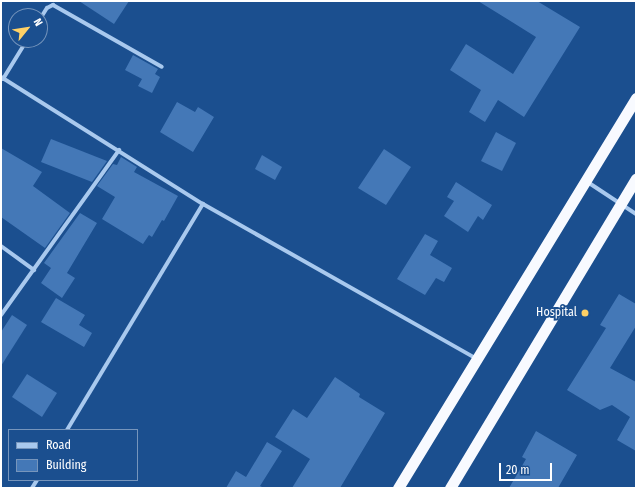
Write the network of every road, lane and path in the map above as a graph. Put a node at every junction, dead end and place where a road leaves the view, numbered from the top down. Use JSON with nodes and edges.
{"nodes":[{"id":1,"x":47,"y":8,"type":"edge"},
{"id":2,"x":22,"y":48,"type":"edge"},
{"id":3,"x":162,"y":67,"type":"dead end"},
{"id":4,"x":2,"y":78,"type":"edge"},
{"id":5,"x":636,"y":98,"type":"edge"},
{"id":6,"x":119,"y":150,"type":"junction"},
{"id":7,"x":636,"y":179,"type":"edge"},
{"id":8,"x":585,"y":180,"type":"junction"},
{"id":9,"x":203,"y":204,"type":"junction"},
{"id":10,"x":620,"y":205,"type":"junction"},
{"id":11,"x":636,"y":214,"type":"edge"},
{"id":12,"x":1,"y":246,"type":"edge"},
{"id":13,"x":34,"y":270,"type":"junction"},
{"id":14,"x":1,"y":315,"type":"edge"},
{"id":15,"x":475,"y":358,"type":"junction"},
{"id":16,"x":68,"y":429,"type":"edge"},
{"id":17,"x":398,"y":488,"type":"edge"},
{"id":18,"x":450,"y":488,"type":"edge"}],
"edges":[{"from":1,"to":3,"type":"street"},
{"from":2,"to":4,"type":"street"},
{"from":4,"to":6,"type":"street"},
{"from":5,"to":8,"type":"highway"},
{"from":6,"to":9,"type":"street"},
{"from":6,"to":13,"type":"street"},
{"from":7,"to":10,"type":"highway"},
{"from":8,"to":10,"type":"street"},
{"from":8,"to":15,"type":"highway"},
{"from":9,"to":15,"type":"street"},
{"from":9,"to":16,"type":"street"},
{"from":10,"to":11,"type":"street"},
{"from":10,"to":18,"type":"highway"},
{"from":12,"to":13,"type":"street"},
{"from":13,"to":14,"type":"street"},
{"from":15,"to":17,"type":"highway"}]}
